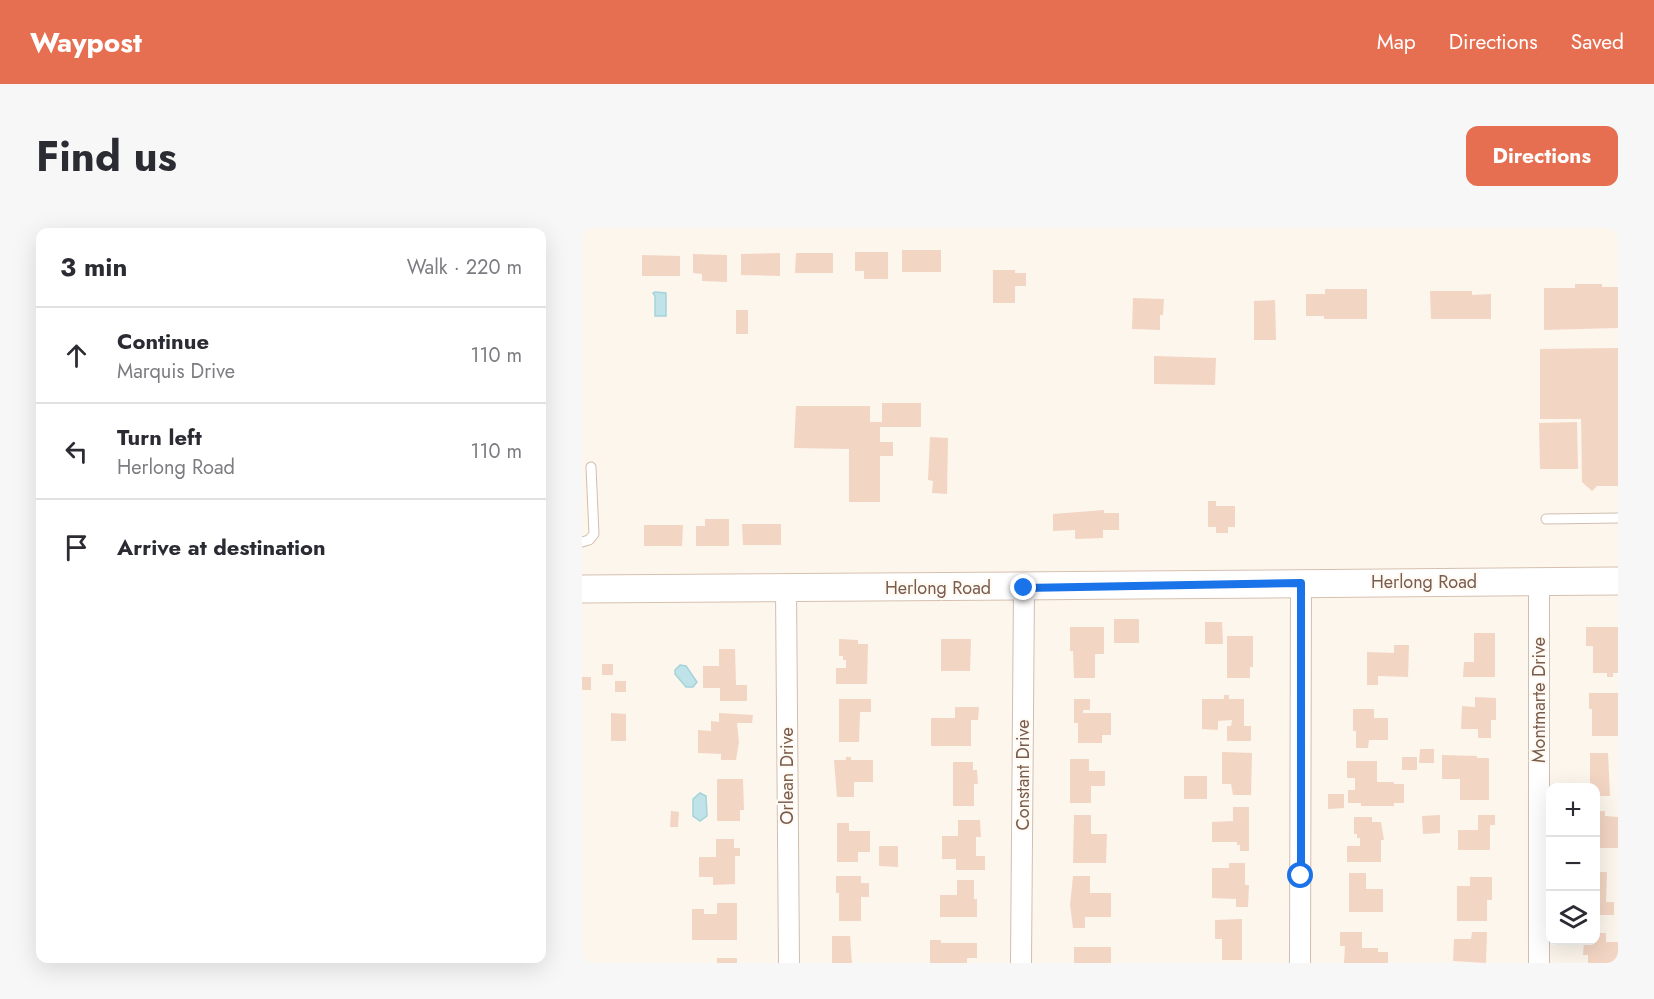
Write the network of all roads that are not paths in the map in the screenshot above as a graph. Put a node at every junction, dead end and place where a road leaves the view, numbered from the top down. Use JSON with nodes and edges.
{"nodes":[{"id":1,"x":591,"y":467,"type":"dead end"},
{"id":2,"x":1618,"y":518,"type":"edge"},
{"id":3,"x":1546,"y":519,"type":"dead end"},
{"id":4,"x":582,"y":542,"type":"edge"},
{"id":5,"x":1539,"y":581,"type":"junction"},
{"id":6,"x":1618,"y":581,"type":"edge"},
{"id":7,"x":1301,"y":583,"type":"junction"},
{"id":8,"x":1024,"y":588,"type":"junction"},
{"id":9,"x":582,"y":589,"type":"edge"},
{"id":10,"x":786,"y":589,"type":"junction"},
{"id":11,"x":789,"y":963,"type":"edge"},
{"id":12,"x":1021,"y":963,"type":"edge"},
{"id":13,"x":1300,"y":963,"type":"edge"},
{"id":14,"x":1539,"y":963,"type":"edge"}],
"edges":[{"from":1,"to":4,"type":"lane"},
{"from":2,"to":3,"type":"lane"},
{"from":5,"to":6,"type":"street","name":"Herlong Road"},
{"from":5,"to":7,"type":"street","name":"Herlong Road"},
{"from":5,"to":14,"type":"street","name":"Montmarte Drive"},
{"from":7,"to":8,"type":"street","name":"Herlong Road"},
{"from":7,"to":13,"type":"street"},
{"from":8,"to":10,"type":"street","name":"Herlong Road"},
{"from":8,"to":12,"type":"street","name":"Constant Drive"},
{"from":9,"to":10,"type":"street","name":"Herlong Road"},
{"from":10,"to":11,"type":"street","name":"Orlean Drive"}]}
